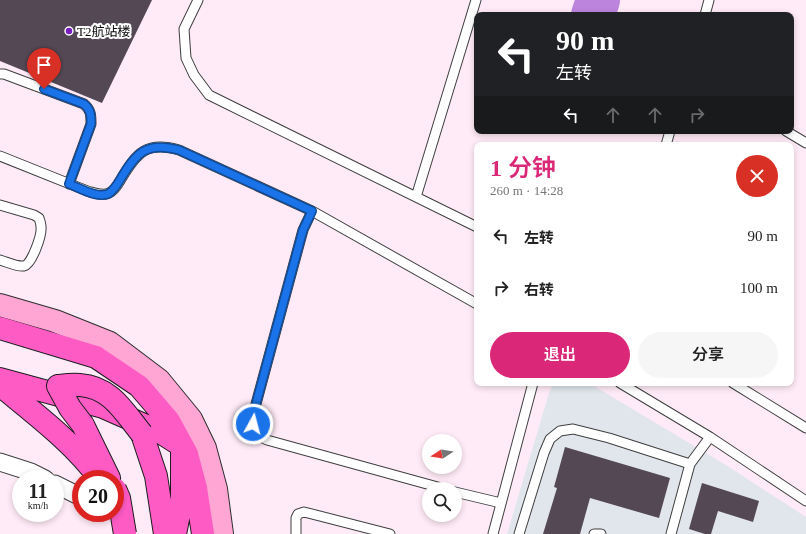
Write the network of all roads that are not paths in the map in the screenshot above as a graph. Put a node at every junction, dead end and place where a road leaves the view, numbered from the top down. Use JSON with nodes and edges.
{"nodes":[{"id":1,"x":198,"y":0,"type":"edge"},
{"id":2,"x":476,"y":0,"type":"edge"},
{"id":3,"x":709,"y":0,"type":"edge"},
{"id":4,"x":705,"y":12,"type":"edge"},
{"id":5,"x":0,"y":74,"type":"edge"},
{"id":6,"x":791,"y":134,"type":"edge"},
{"id":7,"x":806,"y":143,"type":"edge"},
{"id":8,"x":0,"y":156,"type":"edge"},
{"id":9,"x":69,"y":184,"type":"junction"},
{"id":10,"x":416,"y":197,"type":"junction"},
{"id":11,"x":0,"y":205,"type":"edge"},
{"id":12,"x":312,"y":211,"type":"junction"},
{"id":13,"x":474,"y":226,"type":"edge"},
{"id":14,"x":0,"y":260,"type":"edge"},
{"id":15,"x":474,"y":302,"type":"edge"},
{"id":16,"x":0,"y":305,"type":"edge"},
{"id":17,"x":0,"y":328,"type":"edge"},
{"id":18,"x":2,"y":374,"type":"edge"},
{"id":19,"x":58,"y":386,"type":"junction"},
{"id":20,"x":532,"y":386,"type":"edge"},
{"id":21,"x":625,"y":386,"type":"edge"},
{"id":22,"x":738,"y":386,"type":"edge"},
{"id":23,"x":806,"y":428,"type":"edge"},
{"id":24,"x":710,"y":437,"type":"junction"},
{"id":25,"x":182,"y":446,"type":"junction"},
{"id":26,"x":0,"y":462,"type":"edge"},
{"id":27,"x":690,"y":464,"type":"junction"},
{"id":28,"x":25,"y":470,"type":"edge"},
{"id":29,"x":94,"y":470,"type":"edge"},
{"id":30,"x":106,"y":470,"type":"edge"},
{"id":31,"x":422,"y":483,"type":"edge"},
{"id":32,"x":462,"y":494,"type":"edge"},
{"id":33,"x":806,"y":501,"type":"edge"},
{"id":34,"x":501,"y":503,"type":"junction"},
{"id":35,"x":124,"y":511,"type":"edge"},
{"id":36,"x":124,"y":516,"type":"edge"},
{"id":37,"x":123,"y":522,"type":"edge"},
{"id":38,"x":131,"y":530,"type":"edge"},
{"id":39,"x":165,"y":534,"type":"edge"},
{"id":40,"x":175,"y":534,"type":"edge"},
{"id":41,"x":203,"y":534,"type":"edge"},
{"id":42,"x":222,"y":534,"type":"edge"},
{"id":43,"x":296,"y":534,"type":"edge"},
{"id":44,"x":390,"y":534,"type":"edge"},
{"id":45,"x":493,"y":534,"type":"edge"},
{"id":46,"x":519,"y":534,"type":"edge"},
{"id":47,"x":594,"y":534,"type":"edge"},
{"id":48,"x":601,"y":534,"type":"edge"},
{"id":49,"x":671,"y":534,"type":"edge"}],
"edges":[{"from":1,"to":10,"type":"lane"},
{"from":2,"to":10,"type":"lane"},
{"from":3,"to":4,"type":"lane"},
{"from":5,"to":9,"type":"lane"},
{"from":6,"to":7,"type":"lane"},
{"from":8,"to":9,"type":"lane"},
{"from":9,"to":12,"type":"lane"},
{"from":10,"to":13,"type":"lane"},
{"from":11,"to":14,"type":"lane"},
{"from":12,"to":15,"type":"lane"},
{"from":12,"to":31,"type":"lane"},
{"from":16,"to":42,"type":"main road"},
{"from":17,"to":25,"type":"main road"},
{"from":18,"to":19,"type":"main road"},
{"from":18,"to":25,"type":"main road"},
{"from":18,"to":29,"type":"main road"},
{"from":19,"to":30,"type":"main road","bridge":true},
{"from":19,"to":39,"type":"main road","bridge":true},
{"from":20,"to":34,"type":"lane"},
{"from":21,"to":24,"type":"lane"},
{"from":22,"to":23,"type":"lane"},
{"from":24,"to":27,"type":"lane"},
{"from":24,"to":33,"type":"lane"},
{"from":25,"to":40,"type":"main road"},
{"from":25,"to":41,"type":"main road"},
{"from":26,"to":28,"type":"street"},
{"from":27,"to":46,"type":"lane"},
{"from":27,"to":49,"type":"lane"},
{"from":32,"to":34,"type":"lane"},
{"from":34,"to":45,"type":"lane"},
{"from":35,"to":38,"type":"main road","bridge":true},
{"from":36,"to":38,"type":"main road"},
{"from":37,"to":38,"type":"street"},
{"from":43,"to":44,"type":"lane"},
{"from":47,"to":48,"type":"lane"}]}
